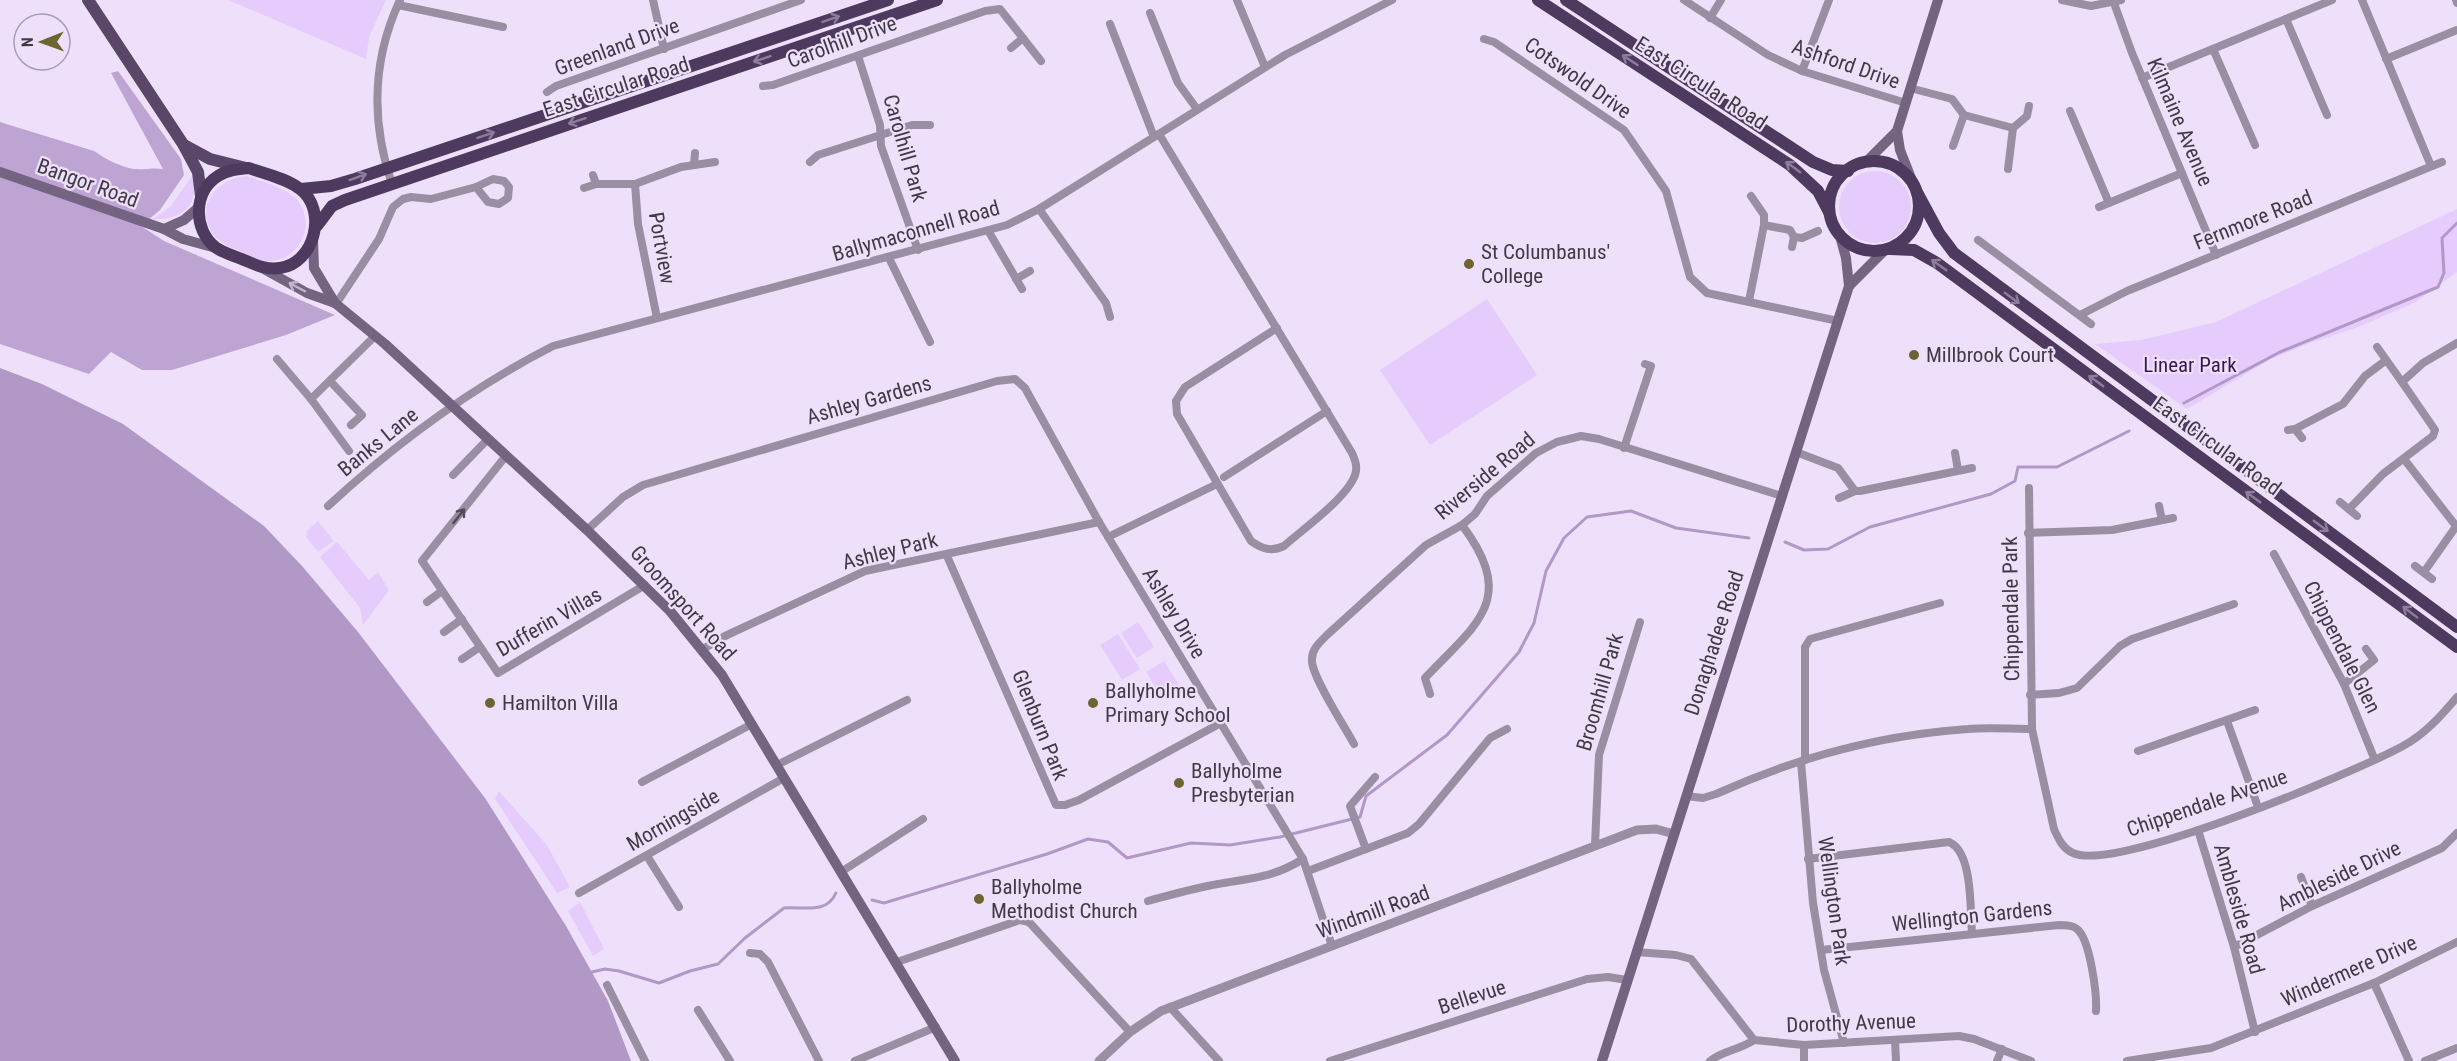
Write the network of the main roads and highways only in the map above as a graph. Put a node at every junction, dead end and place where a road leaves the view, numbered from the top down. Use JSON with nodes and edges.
{"nodes":[{"id":1,"x":88,"y":0,"type":"edge"},
{"id":2,"x":888,"y":0,"type":"edge"},
{"id":3,"x":937,"y":0,"type":"edge"},
{"id":4,"x":1538,"y":0,"type":"edge"},
{"id":5,"x":1566,"y":0,"type":"edge"},
{"id":6,"x":1938,"y":0,"type":"edge"},
{"id":7,"x":1897,"y":131,"type":"junction"},
{"id":8,"x":183,"y":144,"type":"junction"},
{"id":9,"x":1866,"y":162,"type":"junction"},
{"id":10,"x":249,"y":168,"type":"junction"},
{"id":11,"x":1848,"y":171,"type":"junction"},
{"id":12,"x":0,"y":172,"type":"edge"},
{"id":13,"x":1915,"y":188,"type":"junction"},
{"id":14,"x":301,"y":189,"type":"junction"},
{"id":15,"x":200,"y":202,"type":"junction"},
{"id":16,"x":1829,"y":212,"type":"junction"},
{"id":17,"x":317,"y":226,"type":"junction"},
{"id":18,"x":164,"y":229,"type":"junction"},
{"id":19,"x":1840,"y":236,"type":"junction"},
{"id":20,"x":313,"y":239,"type":"junction"},
{"id":21,"x":216,"y":248,"type":"junction"},
{"id":22,"x":1887,"y":250,"type":"junction"},
{"id":23,"x":261,"y":268,"type":"junction"},
{"id":24,"x":1849,"y":286,"type":"junction"},
{"id":25,"x":336,"y":304,"type":"junction"},
{"id":26,"x":2457,"y":627,"type":"edge"},
{"id":27,"x":2457,"y":647,"type":"edge"},
{"id":28,"x":955,"y":1061,"type":"edge"},
{"id":29,"x":1602,"y":1061,"type":"edge"}],
"edges":[{"from":1,"to":8,"type":"main road"},
{"from":14,"to":2,"type":"highway","name":"East Circular Road","one_way":true},
{"from":3,"to":17,"type":"highway","name":"East Circular Road","one_way":true},
{"from":16,"to":4,"type":"highway","name":"East Circular Road","one_way":true},
{"from":5,"to":11,"type":"highway","name":"East Circular Road"},
{"from":6,"to":7,"type":"main road"},
{"from":7,"to":9,"type":"main road"},
{"from":7,"to":13,"type":"main road"},
{"from":8,"to":10,"type":"main road"},
{"from":8,"to":15,"type":"main road"},
{"from":9,"to":11,"type":"highway"},
{"from":9,"to":13,"type":"highway"},
{"from":10,"to":14,"type":"highway"},
{"from":10,"to":15,"type":"highway"},
{"from":11,"to":16,"type":"highway"},
{"from":12,"to":18,"type":"main road","name":"Bangor Road"},
{"from":13,"to":22,"type":"highway"},
{"from":13,"to":26,"type":"highway","name":"East Circular Road","one_way":true},
{"from":14,"to":17,"type":"highway"},
{"from":15,"to":18,"type":"main road"},
{"from":15,"to":21,"type":"highway"},
{"from":16,"to":19,"type":"highway"},
{"from":17,"to":20,"type":"highway"},
{"from":18,"to":21,"type":"main road","name":"Bangor Road"},
{"from":19,"to":22,"type":"highway"},
{"from":19,"to":24,"type":"main road","name":"Donaghadee Road"},
{"from":20,"to":23,"type":"highway"},
{"from":20,"to":25,"type":"main road"},
{"from":21,"to":23,"type":"highway"},
{"from":22,"to":24,"type":"main road"},
{"from":27,"to":22,"type":"highway","name":"East Circular Road","one_way":true},
{"from":25,"to":23,"type":"main road","one_way":true},
{"from":24,"to":29,"type":"main road","name":"Donaghadee Road"},
{"from":25,"to":28,"type":"main road","name":"Groomsport Road"}]}
